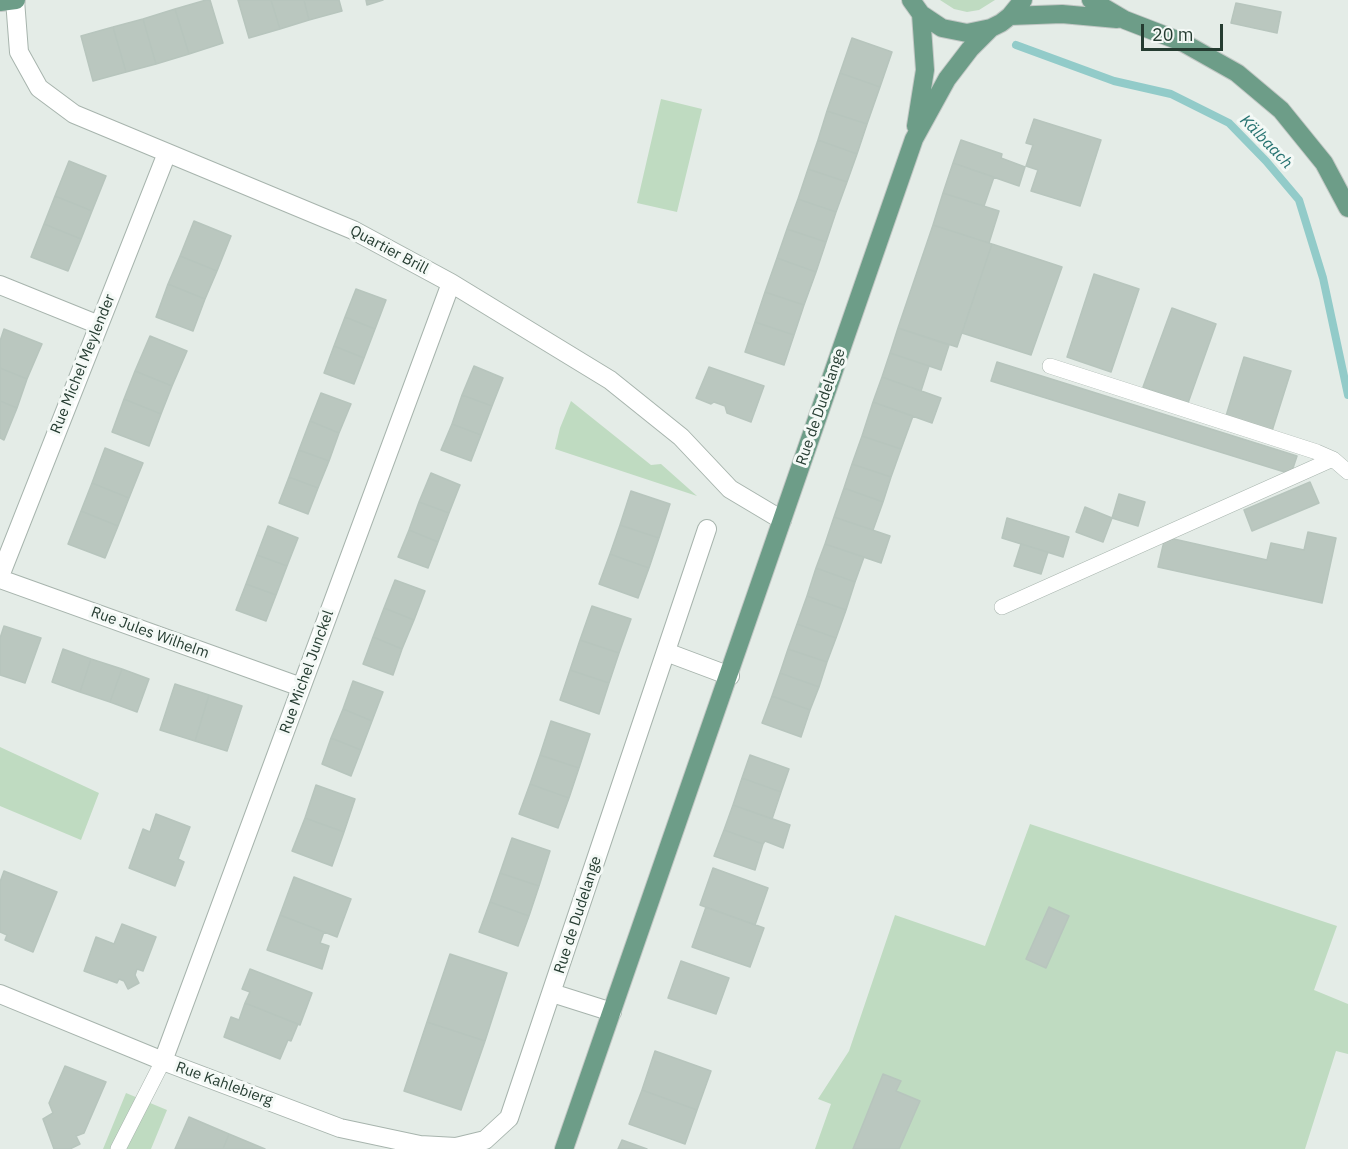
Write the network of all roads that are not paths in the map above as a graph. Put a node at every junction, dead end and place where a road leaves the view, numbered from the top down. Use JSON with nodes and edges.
{"nodes":[{"id":1,"x":15,"y":0,"type":"edge"},
{"id":2,"x":1023,"y":0,"type":"edge"},
{"id":3,"x":1091,"y":0,"type":"edge"},
{"id":4,"x":0,"y":2,"type":"edge"},
{"id":5,"x":916,"y":7,"type":"edge"},
{"id":6,"x":1010,"y":16,"type":"junction"},
{"id":7,"x":1125,"y":20,"type":"junction"},
{"id":8,"x":991,"y":28,"type":"junction"},
{"id":9,"x":914,"y":139,"type":"junction"},
{"id":10,"x":167,"y":153,"type":"junction"},
{"id":11,"x":1348,"y":208,"type":"edge"},
{"id":12,"x":451,"y":283,"type":"junction"},
{"id":13,"x":0,"y":285,"type":"edge"},
{"id":14,"x":99,"y":325,"type":"junction"},
{"id":15,"x":1050,"y":366,"type":"dead end"},
{"id":16,"x":1333,"y":459,"type":"junction"},
{"id":17,"x":1348,"y":472,"type":"edge"},
{"id":18,"x":782,"y":520,"type":"junction"},
{"id":19,"x":707,"y":529,"type":"dead end"},
{"id":20,"x":0,"y":577,"type":"edge"},
{"id":21,"x":1002,"y":607,"type":"dead end"},
{"id":22,"x":666,"y":652,"type":"junction"},
{"id":23,"x":730,"y":676,"type":"junction"},
{"id":24,"x":301,"y":687,"type":"junction"},
{"id":25,"x":552,"y":993,"type":"junction"},
{"id":26,"x":0,"y":994,"type":"edge"},
{"id":27,"x":612,"y":1012,"type":"junction"},
{"id":28,"x":163,"y":1061,"type":"junction"},
{"id":29,"x":456,"y":1147,"type":"joint"},
{"id":30,"x":118,"y":1149,"type":"edge"},
{"id":31,"x":564,"y":1149,"type":"edge"}],
"edges":[{"from":1,"to":4,"type":"main road"},
{"from":1,"to":10,"type":"street","name":"Quartier Brill"},
{"from":2,"to":6,"type":"main road"},
{"from":3,"to":7,"type":"main road"},
{"from":5,"to":8,"type":"main road"},
{"from":5,"to":9,"type":"main road","name":"Rue de Dudelange"},
{"from":6,"to":7,"type":"main road"},
{"from":6,"to":8,"type":"main road"},
{"from":7,"to":11,"type":"main road"},
{"from":8,"to":9,"type":"main road","name":"Rue de Dudelange"},
{"from":9,"to":18,"type":"main road","name":"Rue de Dudelange"},
{"from":10,"to":12,"type":"street","name":"Quartier Brill"},
{"from":10,"to":14,"type":"street","name":"Rue Michel Meylender"},
{"from":12,"to":18,"type":"street","name":"Quartier Brill"},
{"from":12,"to":24,"type":"street","name":"Rue Michel Junckel"},
{"from":13,"to":14,"type":"street"},
{"from":14,"to":20,"type":"street","name":"Rue Michel Meylender"},
{"from":15,"to":16,"type":"lane"},
{"from":16,"to":17,"type":"lane"},
{"from":16,"to":21,"type":"lane"},
{"from":18,"to":23,"type":"main road","name":"Rue de Dudelange"},
{"from":19,"to":22,"type":"street","name":"Rue de Dudelange"},
{"from":20,"to":24,"type":"street","name":"Rue Jules Wilhelm"},
{"from":22,"to":23,"type":"street"},
{"from":22,"to":25,"type":"street","name":"Rue de Dudelange"},
{"from":23,"to":27,"type":"main road","name":"Rue de Dudelange"},
{"from":24,"to":28,"type":"street","name":"Rue Michel Junckel"},
{"from":25,"to":27,"type":"street"},
{"from":25,"to":29,"type":"street","name":"Rue de Dudelange"},
{"from":26,"to":28,"type":"street","name":"Rue Kahlebierg"},
{"from":27,"to":31,"type":"main road","name":"Rue de Dudelange"},
{"from":28,"to":29,"type":"street","name":"Rue Kahlebierg"},
{"from":28,"to":30,"type":"lane"}]}
